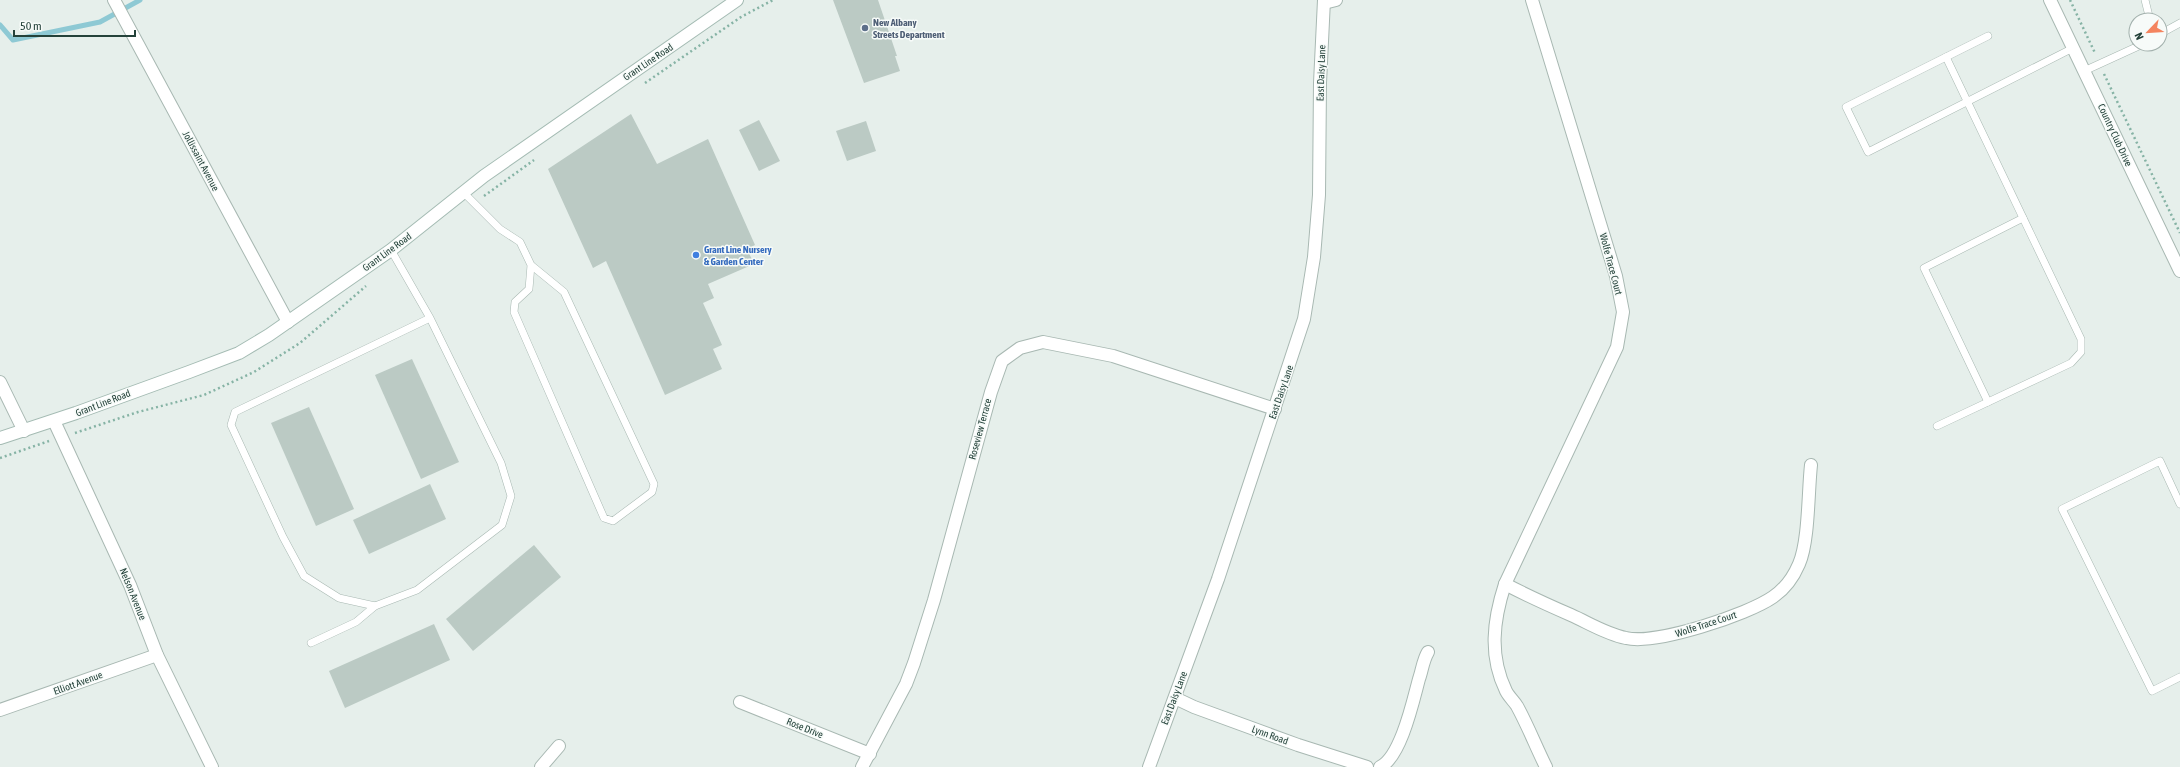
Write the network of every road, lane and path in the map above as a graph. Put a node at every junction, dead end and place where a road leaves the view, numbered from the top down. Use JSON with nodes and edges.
{"nodes":[{"id":1,"x":114,"y":0,"type":"edge"},
{"id":2,"x":738,"y":0,"type":"edge"},
{"id":3,"x":773,"y":0,"type":"edge"},
{"id":4,"x":1532,"y":0,"type":"edge"},
{"id":5,"x":2050,"y":0,"type":"edge"},
{"id":6,"x":2070,"y":0,"type":"edge"},
{"id":7,"x":2145,"y":0,"type":"edge"},
{"id":8,"x":1328,"y":1,"type":"edge"},
{"id":9,"x":2148,"y":12,"type":"edge"},
{"id":10,"x":2180,"y":23,"type":"edge"},
{"id":11,"x":2168,"y":30,"type":"edge"},
{"id":12,"x":1988,"y":36,"type":"dead end"},
{"id":13,"x":2073,"y":48,"type":"junction"},
{"id":14,"x":2128,"y":51,"type":"edge"},
{"id":15,"x":1946,"y":57,"type":"junction"},
{"id":16,"x":2100,"y":64,"type":"junction"},
{"id":17,"x":2084,"y":71,"type":"junction"},
{"id":18,"x":639,"y":87,"type":"dead end"},
{"id":19,"x":1967,"y":102,"type":"junction"},
{"id":20,"x":464,"y":192,"type":"junction"},
{"id":21,"x":2023,"y":218,"type":"junction"},
{"id":22,"x":2180,"y":233,"type":"edge"},
{"id":23,"x":391,"y":250,"type":"junction"},
{"id":24,"x":531,"y":265,"type":"junction"},
{"id":25,"x":2180,"y":271,"type":"edge"},
{"id":26,"x":370,"y":282,"type":"dead end"},
{"id":27,"x":430,"y":318,"type":"junction"},
{"id":28,"x":288,"y":322,"type":"junction"},
{"id":29,"x":0,"y":382,"type":"edge"},
{"id":30,"x":1988,"y":402,"type":"junction"},
{"id":31,"x":1275,"y":409,"type":"junction"},
{"id":32,"x":54,"y":421,"type":"junction"},
{"id":33,"x":1937,"y":426,"type":"dead end"},
{"id":34,"x":24,"y":430,"type":"junction"},
{"id":35,"x":77,"y":433,"type":"dead end"},
{"id":36,"x":0,"y":438,"type":"edge"},
{"id":37,"x":48,"y":442,"type":"dead end"},
{"id":38,"x":0,"y":458,"type":"edge"},
{"id":39,"x":1811,"y":465,"type":"dead end"},
{"id":40,"x":2180,"y":504,"type":"edge"},
{"id":41,"x":1505,"y":584,"type":"junction"},
{"id":42,"x":375,"y":606,"type":"junction"},
{"id":43,"x":311,"y":643,"type":"dead end"},
{"id":44,"x":1428,"y":652,"type":"dead end"},
{"id":45,"x":156,"y":655,"type":"junction"},
{"id":46,"x":2180,"y":677,"type":"edge"},
{"id":47,"x":1175,"y":698,"type":"junction"},
{"id":48,"x":740,"y":702,"type":"dead end"},
{"id":49,"x":0,"y":710,"type":"edge"},
{"id":50,"x":559,"y":746,"type":"dead end"},
{"id":51,"x":870,"y":754,"type":"junction"},
{"id":52,"x":212,"y":767,"type":"edge"},
{"id":53,"x":541,"y":767,"type":"edge"},
{"id":54,"x":862,"y":767,"type":"edge"},
{"id":55,"x":1149,"y":767,"type":"edge"},
{"id":56,"x":1367,"y":767,"type":"edge"},
{"id":57,"x":1380,"y":767,"type":"edge"},
{"id":58,"x":1546,"y":767,"type":"edge"}],
"edges":[{"from":1,"to":28,"type":"street","name":"Jollissaint Avenue"},
{"from":2,"to":20,"type":"street","name":"Grant Line Road"},
{"from":3,"to":18,"type":"path"},
{"from":4,"to":41,"type":"street","name":"Wolfe Trace Court"},
{"from":5,"to":13,"type":"street","name":"Country Club Drive"},
{"from":6,"to":16,"type":"path"},
{"from":7,"to":9,"type":"lane"},
{"from":8,"to":31,"type":"street","name":"East Daisy Lane"},
{"from":10,"to":11,"type":"lane"},
{"from":12,"to":15,"type":"lane"},
{"from":13,"to":17,"type":"street","name":"Country Club Drive"},
{"from":13,"to":19,"type":"lane"},
{"from":14,"to":16,"type":"lane"},
{"from":15,"to":19,"type":"lane"},
{"from":15,"to":19,"type":"lane"},
{"from":16,"to":17,"type":"lane"},
{"from":16,"to":22,"type":"path"},
{"from":17,"to":25,"type":"street","name":"Country Club Drive"},
{"from":19,"to":21,"type":"lane"},
{"from":20,"to":23,"type":"street","name":"Grant Line Road"},
{"from":20,"to":24,"type":"lane"},
{"from":21,"to":30,"type":"lane"},
{"from":21,"to":30,"type":"lane"},
{"from":23,"to":27,"type":"lane"},
{"from":23,"to":28,"type":"street","name":"Grant Line Road"},
{"from":24,"to":24,"type":"lane"},
{"from":26,"to":35,"type":"path"},
{"from":27,"to":42,"type":"lane"},
{"from":27,"to":42,"type":"lane"},
{"from":28,"to":32,"type":"street","name":"Grant Line Road"},
{"from":29,"to":34,"type":"street"},
{"from":30,"to":33,"type":"lane"},
{"from":31,"to":47,"type":"street","name":"East Daisy Lane"},
{"from":31,"to":51,"type":"street","name":"Roseview Terrace"},
{"from":32,"to":34,"type":"street","name":"Grant Line Road"},
{"from":32,"to":45,"type":"street","name":"Nelson Avenue"},
{"from":34,"to":36,"type":"street","name":"Grant Line Road"},
{"from":37,"to":38,"type":"path"},
{"from":39,"to":41,"type":"street","name":"Wolfe Trace Court"},
{"from":40,"to":46,"type":"lane"},
{"from":41,"to":58,"type":"street","name":"Wolfe Trace Court"},
{"from":42,"to":43,"type":"lane"},
{"from":44,"to":57,"type":"street"},
{"from":45,"to":49,"type":"street","name":"Elliott Avenue"},
{"from":45,"to":52,"type":"street","name":"Nelson Avenue"},
{"from":47,"to":55,"type":"street","name":"East Daisy Lane"},
{"from":47,"to":56,"type":"street","name":"Lynn Road"},
{"from":48,"to":51,"type":"street","name":"Rose Drive"},
{"from":50,"to":53,"type":"street"},
{"from":51,"to":54,"type":"street","name":"Roseview Terrace"}]}
